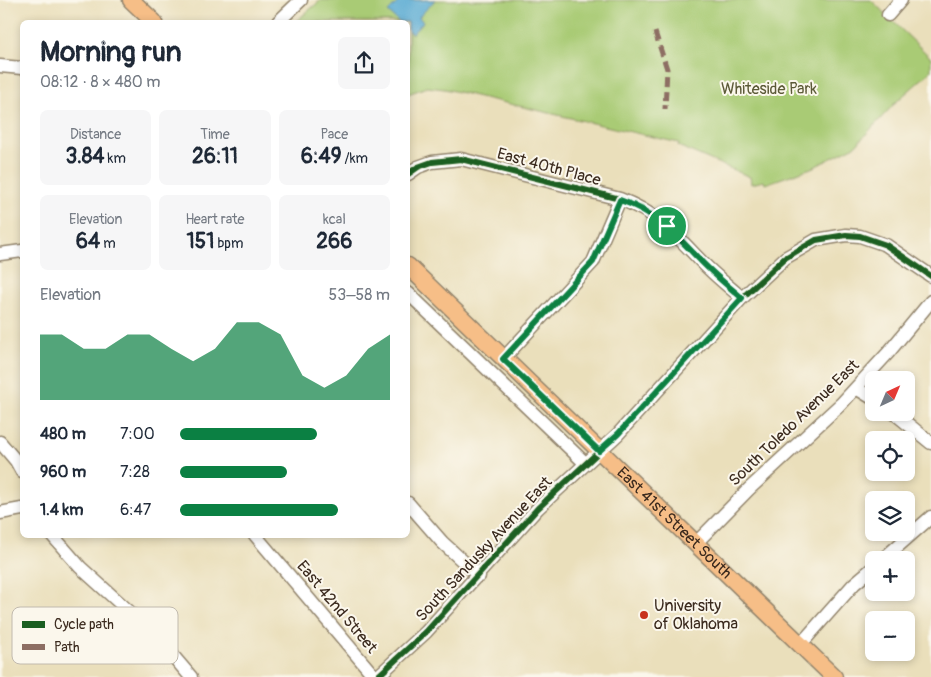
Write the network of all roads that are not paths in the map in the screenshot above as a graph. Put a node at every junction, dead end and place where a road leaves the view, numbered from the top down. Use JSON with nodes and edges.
{"nodes":[{"id":1,"x":131,"y":0,"type":"edge"},
{"id":2,"x":300,"y":0,"type":"edge"},
{"id":3,"x":901,"y":0,"type":"edge"},
{"id":4,"x":888,"y":15,"type":"dead end"},
{"id":5,"x":152,"y":20,"type":"edge"},
{"id":6,"x":280,"y":20,"type":"edge"},
{"id":7,"x":0,"y":66,"type":"edge"},
{"id":8,"x":20,"y":68,"type":"edge"},
{"id":9,"x":410,"y":173,"type":"edge"},
{"id":10,"x":620,"y":200,"type":"junction"},
{"id":11,"x":20,"y":250,"type":"edge"},
{"id":12,"x":0,"y":254,"type":"edge"},
{"id":13,"x":410,"y":268,"type":"edge"},
{"id":14,"x":931,"y":276,"type":"edge"},
{"id":15,"x":410,"y":295,"type":"edge"},
{"id":16,"x":742,"y":298,"type":"junction"},
{"id":17,"x":931,"y":301,"type":"edge"},
{"id":18,"x":503,"y":359,"type":"junction"},
{"id":19,"x":856,"y":388,"type":"junction"},
{"id":20,"x":865,"y":394,"type":"edge"},
{"id":21,"x":904,"y":421,"type":"edge"},
{"id":22,"x":0,"y":442,"type":"edge"},
{"id":23,"x":931,"y":443,"type":"edge"},
{"id":24,"x":599,"y":451,"type":"junction"},
{"id":25,"x":585,"y":463,"type":"junction"},
{"id":26,"x":20,"y":468,"type":"edge"},
{"id":27,"x":410,"y":505,"type":"edge"},
{"id":28,"x":20,"y":509,"type":"edge"},
{"id":29,"x":0,"y":513,"type":"edge"},
{"id":30,"x":931,"y":517,"type":"edge"},
{"id":31,"x":55,"y":538,"type":"edge"},
{"id":32,"x":258,"y":538,"type":"edge"},
{"id":33,"x":696,"y":543,"type":"junction"},
{"id":34,"x":892,"y":551,"type":"edge"},
{"id":35,"x":479,"y":576,"type":"junction"},
{"id":36,"x":865,"y":576,"type":"edge"},
{"id":37,"x":124,"y":607,"type":"edge"},
{"id":38,"x":800,"y":645,"type":"junction"},
{"id":39,"x":178,"y":661,"type":"edge"},
{"id":40,"x":192,"y":677,"type":"edge"},
{"id":41,"x":376,"y":677,"type":"edge"},
{"id":42,"x":834,"y":677,"type":"edge"}],
"edges":[{"from":1,"to":5,"type":"main road"},
{"from":2,"to":6,"type":"street"},
{"from":3,"to":4,"type":"street"},
{"from":7,"to":8,"type":"street"},
{"from":9,"to":10,"type":"street","name":"East 40th Place"},
{"from":10,"to":16,"type":"street","name":"East 40th Place"},
{"from":10,"to":18,"type":"street"},
{"from":11,"to":12,"type":"street"},
{"from":13,"to":18,"type":"main road","name":"East 41st Street South"},
{"from":14,"to":16,"type":"street","name":"South Sandusky Avenue East"},
{"from":15,"to":25,"type":"street"},
{"from":16,"to":24,"type":"street","name":"South Sandusky Avenue East"},
{"from":17,"to":19,"type":"street","name":"South Toledo Avenue East"},
{"from":18,"to":24,"type":"main road","name":"East 41st Street South"},
{"from":19,"to":20,"type":"street"},
{"from":19,"to":33,"type":"street","name":"South Toledo Avenue East"},
{"from":21,"to":23,"type":"street"},
{"from":22,"to":26,"type":"street"},
{"from":24,"to":25,"type":"street","name":"South Sandusky Avenue East"},
{"from":24,"to":33,"type":"main road","name":"East 41st Street South"},
{"from":25,"to":35,"type":"street","name":"South Sandusky Avenue East"},
{"from":27,"to":35,"type":"street"},
{"from":28,"to":29,"type":"street"},
{"from":30,"to":34,"type":"street"},
{"from":31,"to":37,"type":"street"},
{"from":32,"to":41,"type":"street","name":"East 42nd Street"},
{"from":33,"to":38,"type":"main road","name":"East 41st Street South"},
{"from":35,"to":41,"type":"street","name":"South Sandusky Avenue East"},
{"from":36,"to":38,"type":"street"},
{"from":38,"to":42,"type":"main road","name":"East 41st Street South"},
{"from":39,"to":40,"type":"street"}]}
